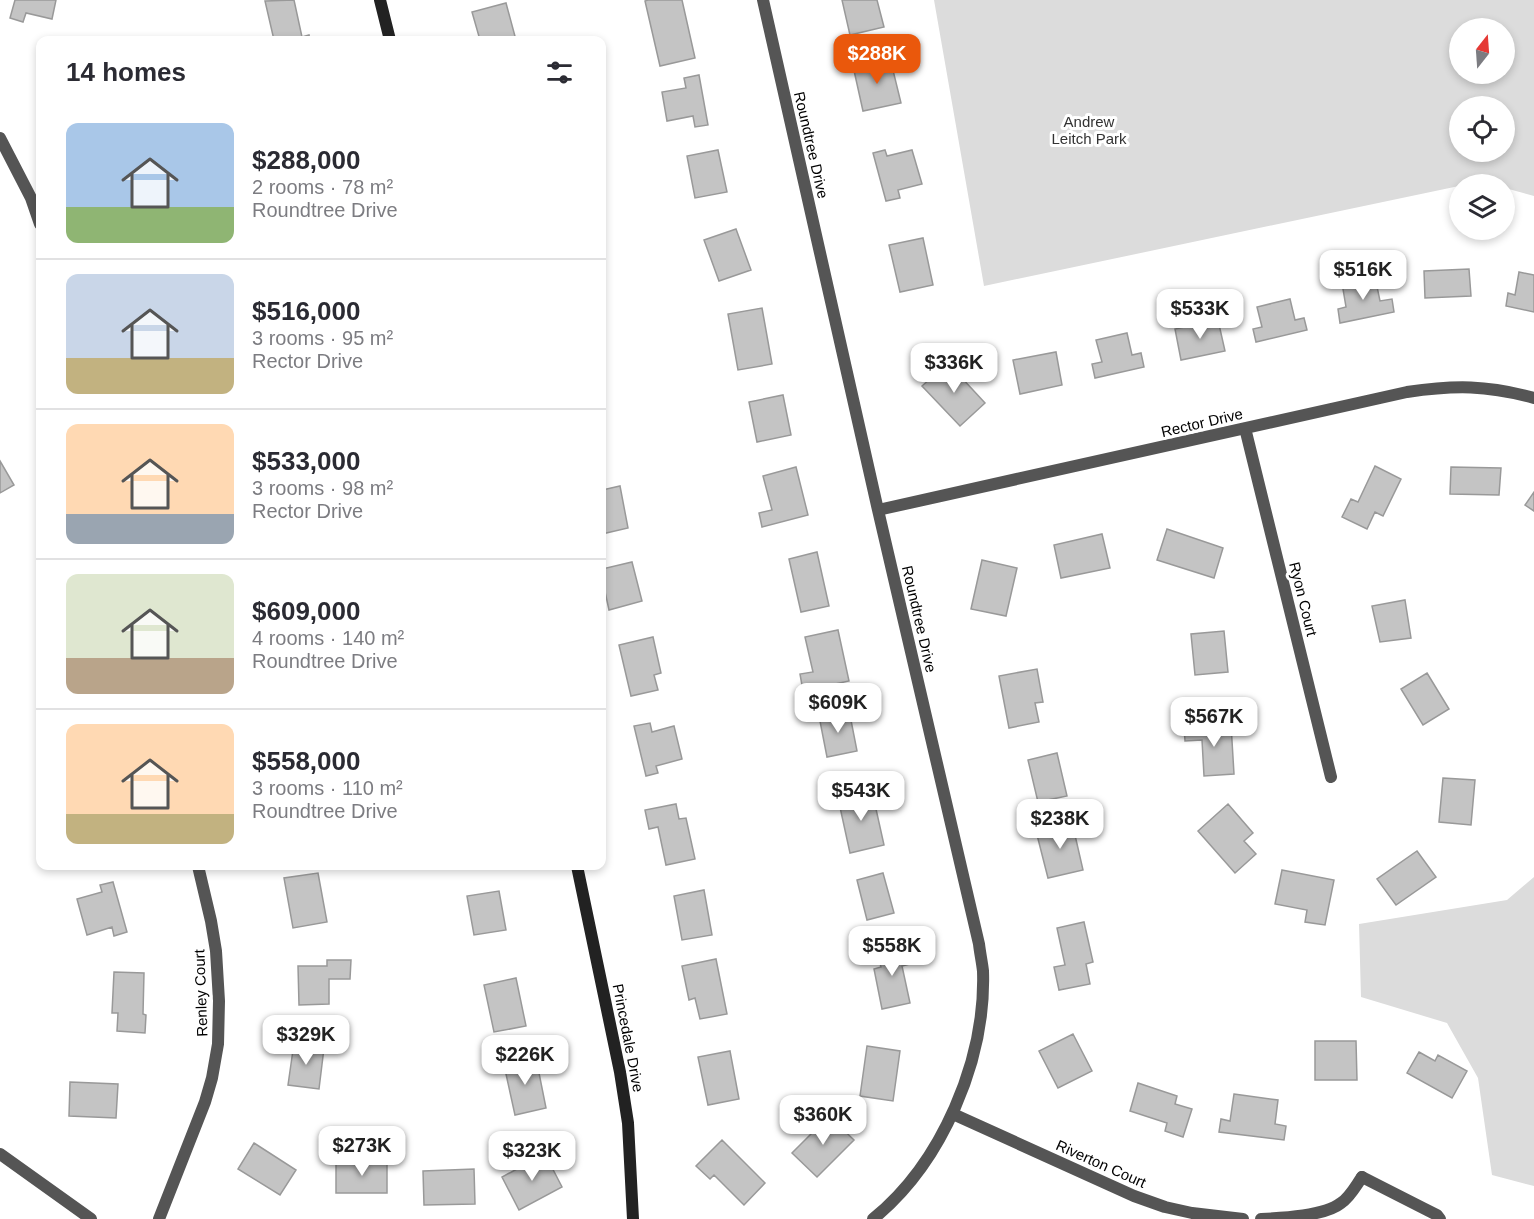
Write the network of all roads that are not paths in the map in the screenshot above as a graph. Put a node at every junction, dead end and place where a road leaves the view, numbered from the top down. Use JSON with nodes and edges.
{"nodes":[{"id":1,"x":380,"y":0,"type":"edge"},
{"id":2,"x":763,"y":0,"type":"edge"},
{"id":3,"x":389,"y":36,"type":"edge"},
{"id":4,"x":0,"y":138,"type":"edge"},
{"id":5,"x":36,"y":212,"type":"edge"},
{"id":6,"x":1534,"y":399,"type":"edge"},
{"id":7,"x":1245,"y":428,"type":"junction"},
{"id":8,"x":878,"y":510,"type":"junction"},
{"id":9,"x":1331,"y":777,"type":"dead end"},
{"id":10,"x":199,"y":870,"type":"edge"},
{"id":11,"x":578,"y":870,"type":"edge"},
{"id":12,"x":953,"y":1114,"type":"junction"},
{"id":13,"x":0,"y":1154,"type":"edge"},
{"id":14,"x":91,"y":1219,"type":"edge"},
{"id":15,"x":159,"y":1219,"type":"edge"},
{"id":16,"x":633,"y":1219,"type":"edge"},
{"id":17,"x":873,"y":1219,"type":"edge"},
{"id":18,"x":1244,"y":1219,"type":"edge"},
{"id":19,"x":1261,"y":1219,"type":"edge"},
{"id":20,"x":1440,"y":1219,"type":"edge"}],
"edges":[{"from":1,"to":3,"type":"street"},
{"from":2,"to":8,"type":"street","name":"Roundtree Drive"},
{"from":4,"to":5,"type":"street"},
{"from":6,"to":7,"type":"street","name":"Rector Drive"},
{"from":7,"to":8,"type":"street","name":"Rector Drive"},
{"from":7,"to":9,"type":"street","name":"Ryon Court"},
{"from":8,"to":12,"type":"street","name":"Roundtree Drive"},
{"from":10,"to":15,"type":"street","name":"Renley Court"},
{"from":11,"to":16,"type":"street","name":"Princedale Drive"},
{"from":12,"to":17,"type":"street","name":"Roundtree Drive"},
{"from":12,"to":18,"type":"street","name":"Riverton Court"},
{"from":13,"to":14,"type":"street"},
{"from":19,"to":20,"type":"street"}]}
